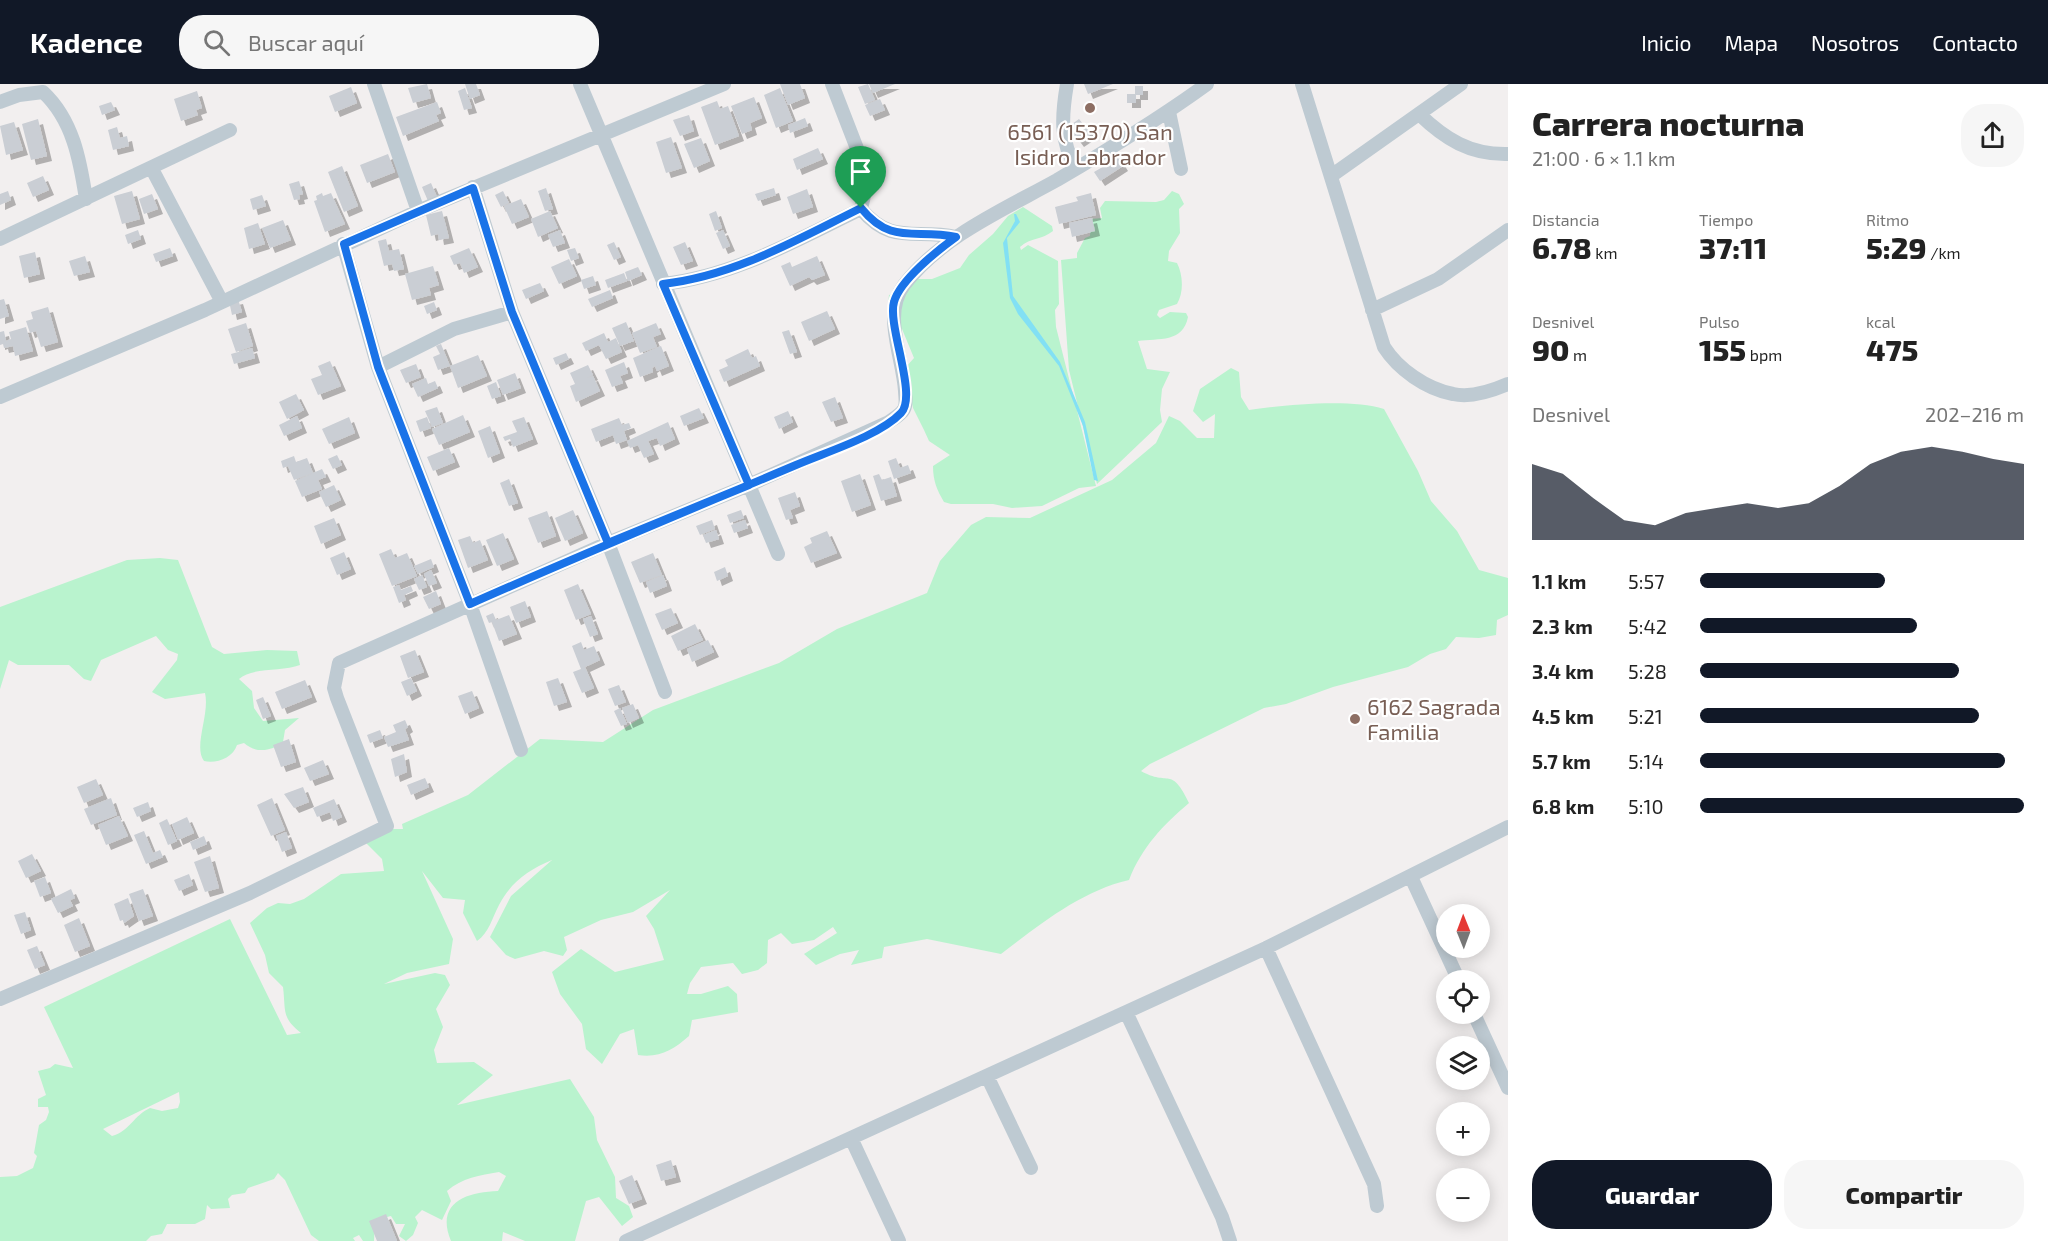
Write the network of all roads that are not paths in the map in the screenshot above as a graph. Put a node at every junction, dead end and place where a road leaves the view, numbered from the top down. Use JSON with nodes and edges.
{"nodes":[{"id":1,"x":374,"y":84,"type":"edge"},
{"id":2,"x":580,"y":84,"type":"edge"},
{"id":3,"x":724,"y":84,"type":"edge"},
{"id":4,"x":832,"y":84,"type":"edge"},
{"id":5,"x":1067,"y":84,"type":"edge"},
{"id":6,"x":1207,"y":84,"type":"edge"},
{"id":7,"x":1302,"y":84,"type":"edge"},
{"id":8,"x":1461,"y":84,"type":"edge"},
{"id":9,"x":0,"y":102,"type":"edge"},
{"id":10,"x":1169,"y":112,"type":"junction"},
{"id":11,"x":1419,"y":114,"type":"junction"},
{"id":12,"x":230,"y":130,"type":"dead end"},
{"id":13,"x":601,"y":135,"type":"junction"},
{"id":14,"x":1508,"y":154,"type":"edge"},
{"id":15,"x":1077,"y":168,"type":"junction"},
{"id":16,"x":152,"y":169,"type":"junction"},
{"id":17,"x":1181,"y":169,"type":"dead end"},
{"id":18,"x":1330,"y":176,"type":"junction"},
{"id":19,"x":473,"y":188,"type":"junction"},
{"id":20,"x":86,"y":199,"type":"junction"},
{"id":21,"x":861,"y":208,"type":"junction"},
{"id":22,"x":418,"y":211,"type":"junction"},
{"id":23,"x":1508,"y":230,"type":"edge"},
{"id":24,"x":956,"y":237,"type":"junction"},
{"id":25,"x":0,"y":239,"type":"edge"},
{"id":26,"x":344,"y":244,"type":"junction"},
{"id":27,"x":663,"y":284,"type":"junction"},
{"id":28,"x":222,"y":302,"type":"junction"},
{"id":29,"x":1372,"y":310,"type":"junction"},
{"id":30,"x":512,"y":312,"type":"junction"},
{"id":31,"x":378,"y":367,"type":"junction"},
{"id":32,"x":1508,"y":384,"type":"edge"},
{"id":33,"x":0,"y":397,"type":"edge"},
{"id":34,"x":749,"y":485,"type":"junction"},
{"id":35,"x":608,"y":543,"type":"junction"},
{"id":36,"x":778,"y":554,"type":"dead end"},
{"id":37,"x":470,"y":604,"type":"junction"},
{"id":38,"x":664,"y":692,"type":"dead end"},
{"id":39,"x":521,"y":750,"type":"dead end"},
{"id":40,"x":1508,"y":827,"type":"edge"},
{"id":41,"x":1410,"y":877,"type":"junction"},
{"id":42,"x":1266,"y":948,"type":"junction"},
{"id":43,"x":1453,"y":970,"type":"edge"},
{"id":44,"x":0,"y":999,"type":"edge"},
{"id":45,"x":1126,"y":1012,"type":"junction"},
{"id":46,"x":1479,"y":1024,"type":"edge"},
{"id":47,"x":987,"y":1076,"type":"junction"},
{"id":48,"x":1508,"y":1088,"type":"edge"},
{"id":49,"x":851,"y":1138,"type":"junction"},
{"id":50,"x":1031,"y":1168,"type":"dead end"},
{"id":51,"x":1377,"y":1206,"type":"dead end"},
{"id":52,"x":626,"y":1241,"type":"edge"},
{"id":53,"x":900,"y":1241,"type":"edge"},
{"id":54,"x":1230,"y":1241,"type":"edge"}],
"edges":[{"from":1,"to":22,"type":"street"},
{"from":2,"to":13,"type":"street"},
{"from":3,"to":13,"type":"street"},
{"from":4,"to":21,"type":"street"},
{"from":5,"to":15,"type":"street"},
{"from":6,"to":10,"type":"street"},
{"from":7,"to":18,"type":"street"},
{"from":8,"to":11,"type":"street"},
{"from":9,"to":20,"type":"street"},
{"from":10,"to":15,"type":"street"},
{"from":10,"to":17,"type":"street"},
{"from":11,"to":14,"type":"street"},
{"from":11,"to":18,"type":"street"},
{"from":12,"to":16,"type":"street"},
{"from":13,"to":19,"type":"street"},
{"from":13,"to":27,"type":"street"},
{"from":15,"to":24,"type":"street"},
{"from":16,"to":20,"type":"street"},
{"from":16,"to":28,"type":"street"},
{"from":18,"to":29,"type":"street"},
{"from":19,"to":22,"type":"street"},
{"from":19,"to":30,"type":"street"},
{"from":20,"to":25,"type":"street"},
{"from":21,"to":24,"type":"street"},
{"from":21,"to":27,"type":"street"},
{"from":22,"to":26,"type":"street"},
{"from":23,"to":29,"type":"street"},
{"from":24,"to":34,"type":"street"},
{"from":26,"to":28,"type":"street"},
{"from":26,"to":31,"type":"street"},
{"from":27,"to":34,"type":"street"},
{"from":28,"to":33,"type":"street"},
{"from":29,"to":32,"type":"street"},
{"from":30,"to":31,"type":"street"},
{"from":30,"to":35,"type":"street"},
{"from":31,"to":37,"type":"street"},
{"from":34,"to":35,"type":"street"},
{"from":34,"to":36,"type":"street"},
{"from":35,"to":37,"type":"street"},
{"from":35,"to":38,"type":"street"},
{"from":37,"to":39,"type":"street"},
{"from":37,"to":44,"type":"street"},
{"from":40,"to":41,"type":"street"},
{"from":41,"to":42,"type":"street"},
{"from":41,"to":43,"type":"street"},
{"from":42,"to":45,"type":"street"},
{"from":42,"to":51,"type":"street"},
{"from":45,"to":47,"type":"street"},
{"from":45,"to":54,"type":"street"},
{"from":46,"to":48,"type":"street"},
{"from":47,"to":49,"type":"street"},
{"from":47,"to":50,"type":"street"},
{"from":49,"to":52,"type":"street"},
{"from":49,"to":53,"type":"street"}]}
